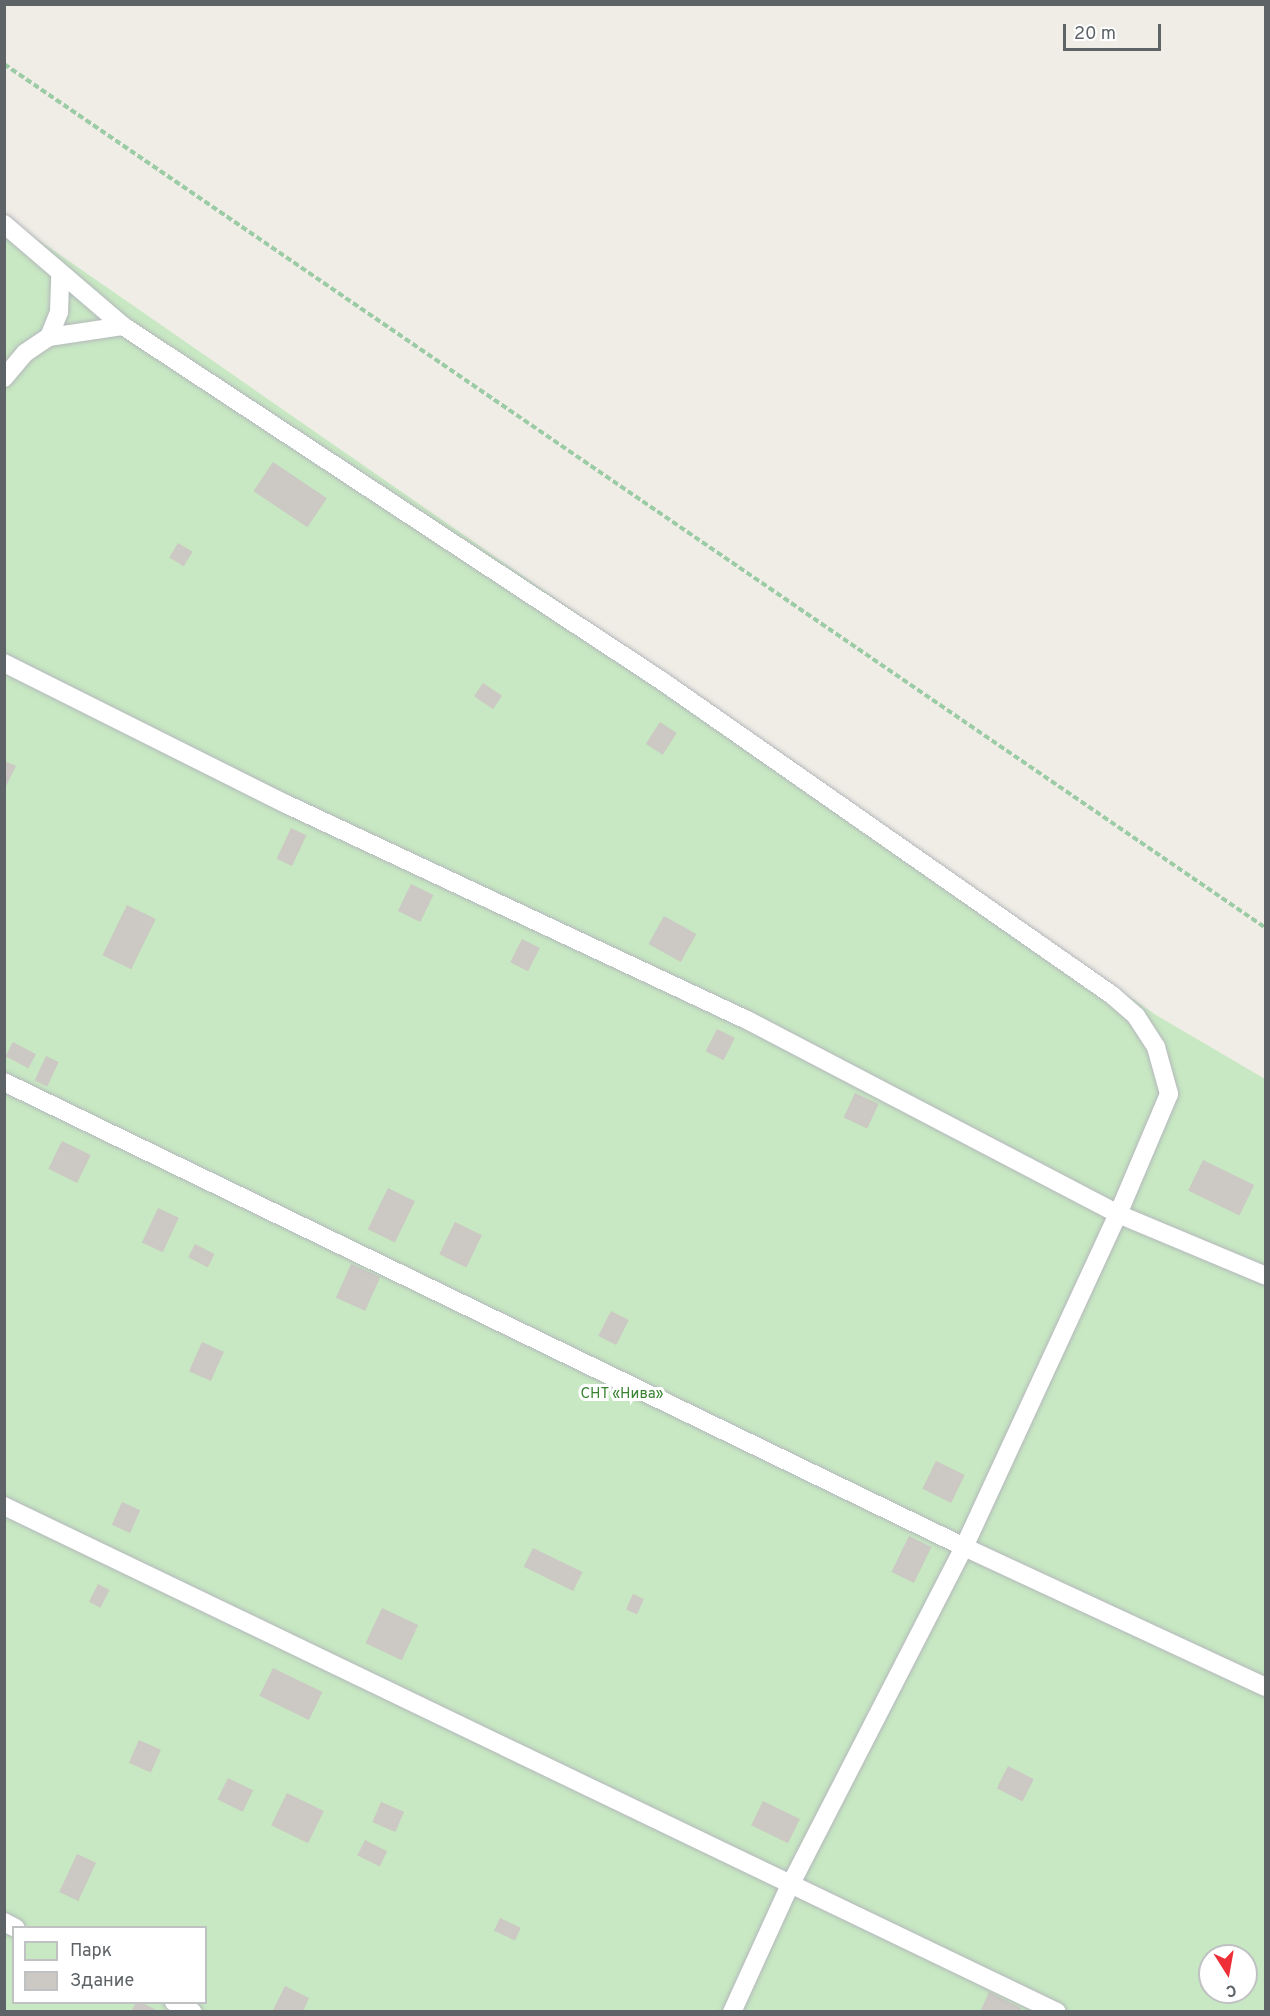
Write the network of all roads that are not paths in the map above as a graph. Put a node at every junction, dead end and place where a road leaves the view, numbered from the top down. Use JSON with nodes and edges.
{"nodes":[{"id":1,"x":4,"y":224,"type":"edge"},
{"id":2,"x":60,"y":274,"type":"junction"},
{"id":3,"x":123,"y":326,"type":"junction"},
{"id":4,"x":49,"y":337,"type":"junction"},
{"id":5,"x":4,"y":378,"type":"edge"},
{"id":6,"x":4,"y":663,"type":"edge"},
{"id":7,"x":4,"y":1082,"type":"edge"},
{"id":8,"x":1118,"y":1214,"type":"junction"},
{"id":9,"x":1266,"y":1276,"type":"edge"},
{"id":10,"x":4,"y":1506,"type":"edge"},
{"id":11,"x":964,"y":1547,"type":"junction"},
{"id":12,"x":1266,"y":1687,"type":"edge"},
{"id":13,"x":790,"y":1885,"type":"junction"},
{"id":14,"x":178,"y":2004,"type":"edge"},
{"id":15,"x":193,"y":2012,"type":"edge"},
{"id":16,"x":732,"y":2012,"type":"edge"},
{"id":17,"x":1056,"y":2012,"type":"edge"}],
"edges":[{"from":1,"to":2,"type":"lane"},
{"from":2,"to":3,"type":"lane"},
{"from":2,"to":4,"type":"lane"},
{"from":3,"to":4,"type":"lane"},
{"from":3,"to":8,"type":"lane"},
{"from":4,"to":5,"type":"lane"},
{"from":6,"to":8,"type":"lane"},
{"from":7,"to":11,"type":"lane"},
{"from":8,"to":9,"type":"lane"},
{"from":8,"to":11,"type":"lane"},
{"from":10,"to":13,"type":"lane"},
{"from":11,"to":12,"type":"lane"},
{"from":11,"to":13,"type":"lane"},
{"from":13,"to":16,"type":"lane"},
{"from":13,"to":17,"type":"lane"},
{"from":14,"to":15,"type":"lane"}]}
